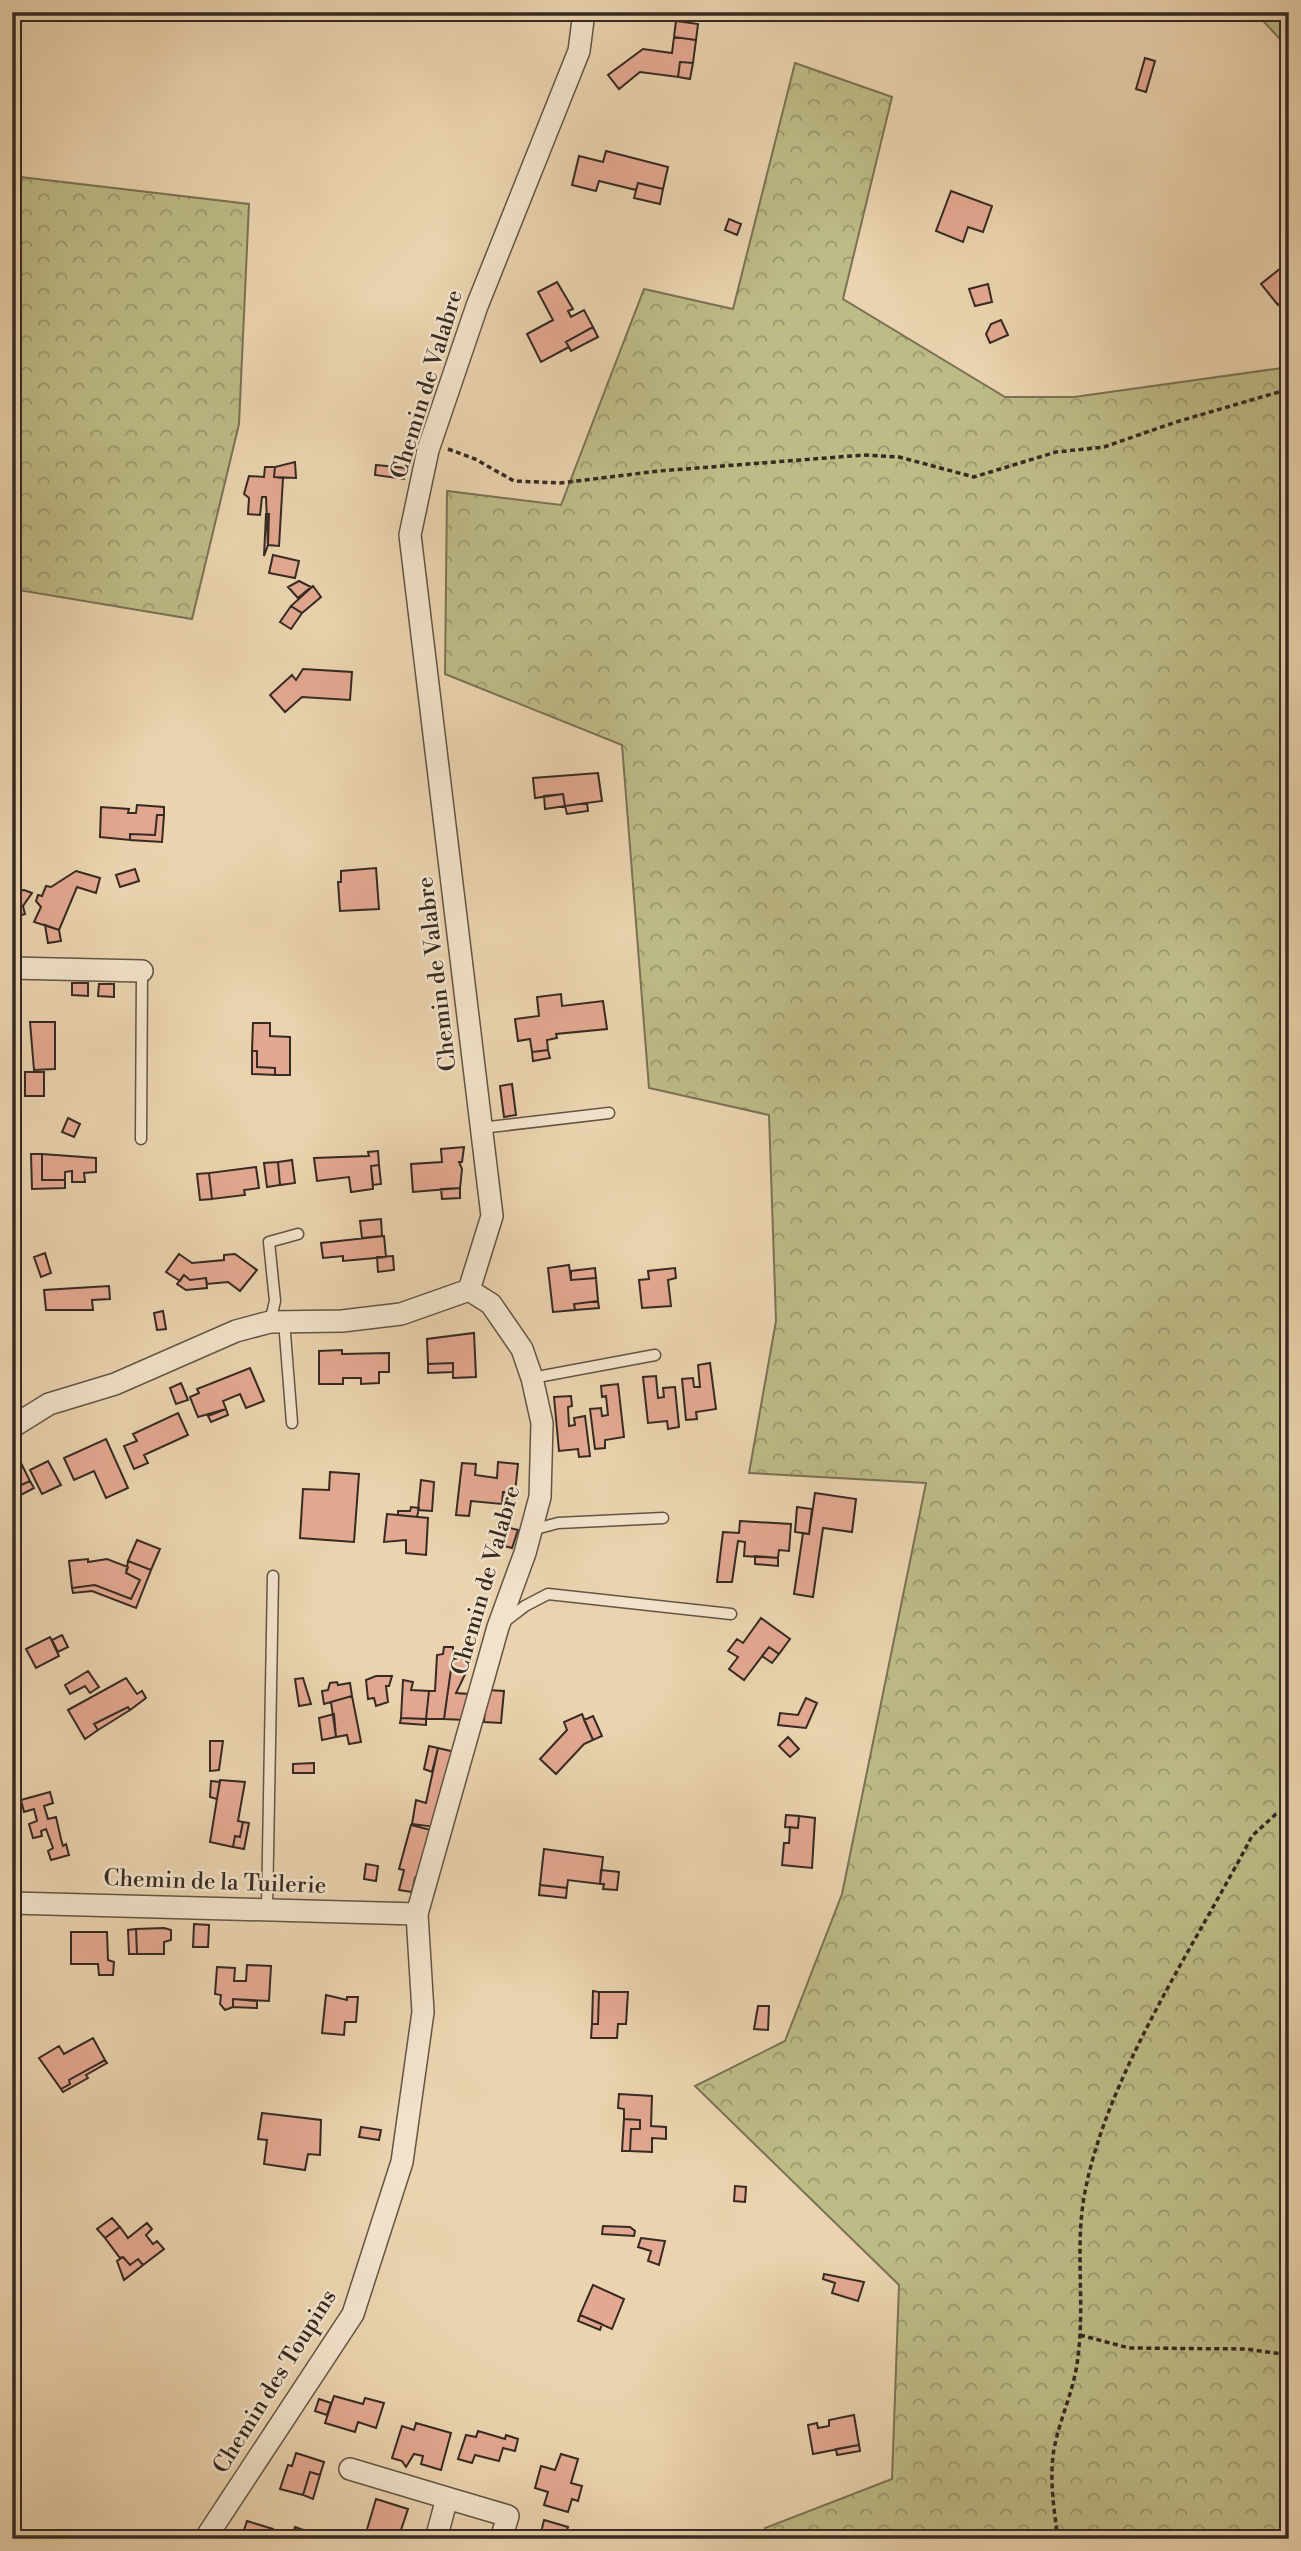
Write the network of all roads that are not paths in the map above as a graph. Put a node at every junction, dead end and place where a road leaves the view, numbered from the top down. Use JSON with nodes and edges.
{"nodes":[{"id":1,"x":584,"y":12,"type":"edge"},
{"id":2,"x":12,"y":968,"type":"edge"},
{"id":3,"x":142,"y":971,"type":"joint"},
{"id":4,"x":609,"y":1113,"type":"dead end"},
{"id":5,"x":481,"y":1128,"type":"junction"},
{"id":6,"x":141,"y":1139,"type":"dead end"},
{"id":7,"x":298,"y":1234,"type":"dead end"},
{"id":8,"x":469,"y":1290,"type":"junction"},
{"id":9,"x":277,"y":1321,"type":"junction"},
{"id":10,"x":655,"y":1355,"type":"dead end"},
{"id":11,"x":532,"y":1378,"type":"junction"},
{"id":12,"x":292,"y":1423,"type":"dead end"},
{"id":13,"x":12,"y":1427,"type":"edge"},
{"id":14,"x":663,"y":1518,"type":"dead end"},
{"id":15,"x":532,"y":1530,"type":"junction"},
{"id":16,"x":273,"y":1576,"type":"dead end"},
{"id":17,"x":731,"y":1614,"type":"dead end"},
{"id":18,"x":498,"y":1627,"type":"junction"},
{"id":19,"x":12,"y":1903,"type":"edge"},
{"id":20,"x":267,"y":1909,"type":"junction"},
{"id":21,"x":417,"y":1914,"type":"junction"},
{"id":22,"x":349,"y":2469,"type":"dead end"},
{"id":23,"x":447,"y":2498,"type":"junction"},
{"id":24,"x":205,"y":2539,"type":"edge"},
{"id":25,"x":436,"y":2539,"type":"edge"},
{"id":26,"x":501,"y":2539,"type":"edge"}],
"edges":[{"from":1,"to":5,"type":"street","name":"Chemin de Valabre"},
{"from":2,"to":3,"type":"street"},
{"from":3,"to":6,"type":"lane"},
{"from":4,"to":5,"type":"lane"},
{"from":5,"to":8,"type":"street","name":"Chemin de Valabre"},
{"from":7,"to":9,"type":"lane"},
{"from":8,"to":9,"type":"street"},
{"from":8,"to":11,"type":"street","name":"Chemin de Valabre"},
{"from":9,"to":12,"type":"lane"},
{"from":9,"to":13,"type":"street"},
{"from":10,"to":11,"type":"lane"},
{"from":11,"to":15,"type":"street","name":"Chemin de Valabre"},
{"from":14,"to":15,"type":"lane"},
{"from":15,"to":18,"type":"street","name":"Chemin de Valabre"},
{"from":16,"to":20,"type":"lane"},
{"from":17,"to":18,"type":"lane"},
{"from":18,"to":21,"type":"street","name":"Chemin de Valabre"},
{"from":19,"to":20,"type":"street","name":"Chemin de la Tuilerie"},
{"from":20,"to":21,"type":"street","name":"Chemin de la Tuilerie"},
{"from":21,"to":24,"type":"street","name":"Chemin des Toupins"},
{"from":22,"to":23,"type":"street"},
{"from":23,"to":25,"type":"street"},
{"from":23,"to":26,"type":"street"}]}
